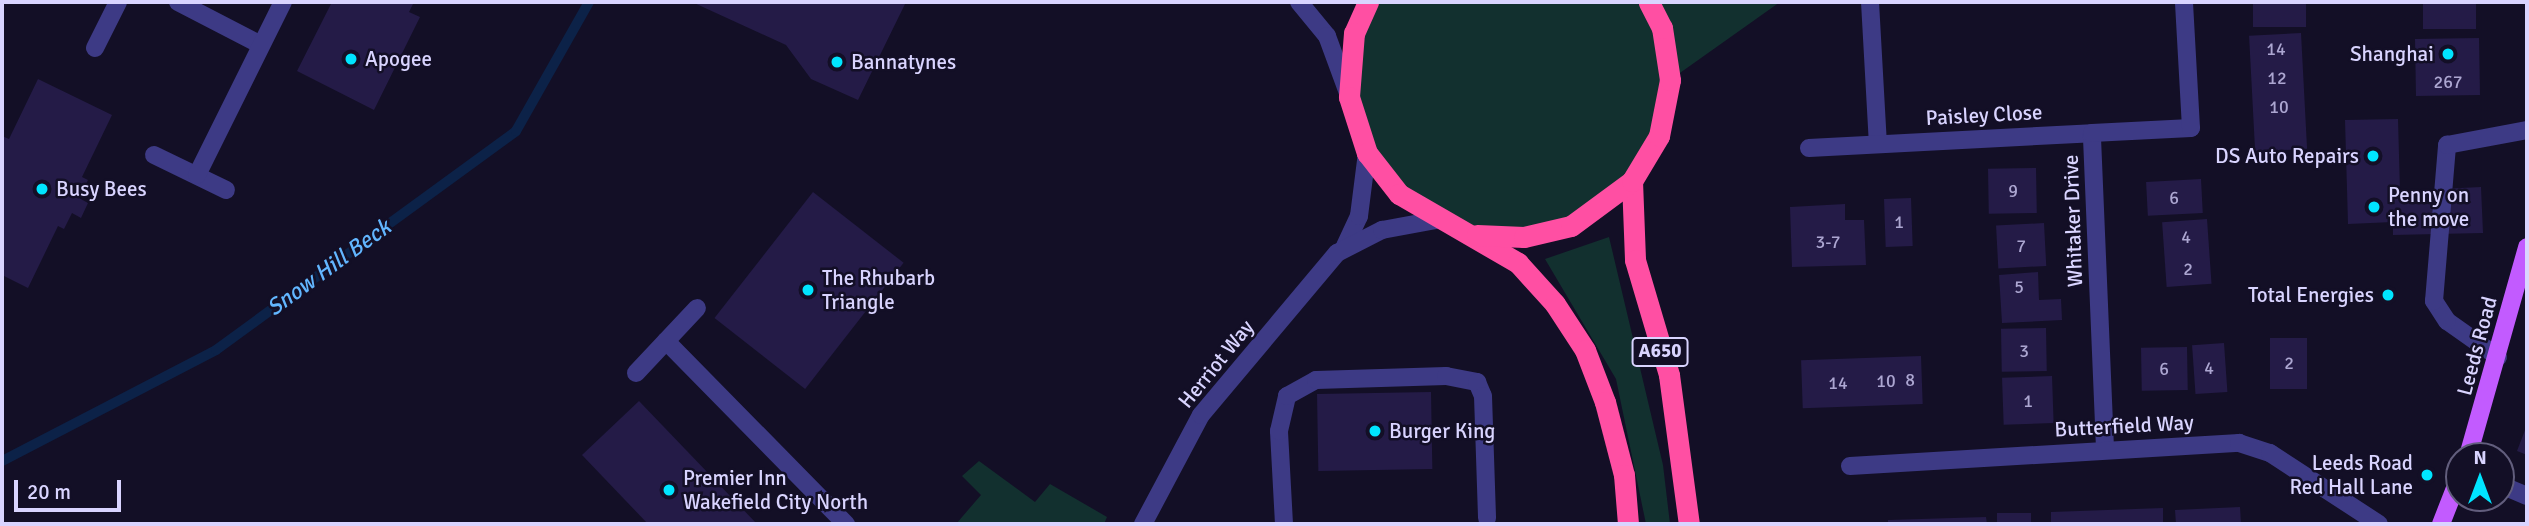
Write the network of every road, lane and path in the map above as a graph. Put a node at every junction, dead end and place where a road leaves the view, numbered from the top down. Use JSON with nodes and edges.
{"nodes":[{"id":1,"x":118,"y":2,"type":"edge"},
{"id":2,"x":178,"y":2,"type":"edge"},
{"id":3,"x":283,"y":2,"type":"edge"},
{"id":4,"x":1299,"y":2,"type":"edge"},
{"id":5,"x":1368,"y":2,"type":"edge"},
{"id":6,"x":1649,"y":2,"type":"edge"},
{"id":7,"x":1870,"y":2,"type":"edge"},
{"id":8,"x":2184,"y":2,"type":"edge"},
{"id":9,"x":261,"y":45,"type":"junction"},
{"id":10,"x":95,"y":48,"type":"dead end"},
{"id":11,"x":1349,"y":97,"type":"junction"},
{"id":12,"x":2527,"y":130,"type":"edge"},
{"id":13,"x":2092,"y":133,"type":"junction"},
{"id":14,"x":1878,"y":143,"type":"junction"},
{"id":15,"x":1809,"y":148,"type":"dead end"},
{"id":16,"x":1367,"y":153,"type":"junction"},
{"id":17,"x":154,"y":155,"type":"dead end"},
{"id":18,"x":197,"y":175,"type":"junction"},
{"id":19,"x":1632,"y":181,"type":"junction"},
{"id":20,"x":226,"y":190,"type":"dead end"},
{"id":21,"x":1436,"y":220,"type":"junction"},
{"id":22,"x":1475,"y":234,"type":"junction"},
{"id":23,"x":1345,"y":246,"type":"junction"},
{"id":24,"x":2527,"y":247,"type":"edge"},
{"id":25,"x":697,"y":308,"type":"dead end"},
{"id":26,"x":666,"y":341,"type":"junction"},
{"id":27,"x":2498,"y":357,"type":"junction"},
{"id":28,"x":636,"y":373,"type":"dead end"},
{"id":29,"x":2472,"y":442,"type":"edge"},
{"id":30,"x":2105,"y":449,"type":"junction"},
{"id":31,"x":1850,"y":466,"type":"dead end"},
{"id":32,"x":1487,"y":518,"type":"dead end"},
{"id":33,"x":846,"y":524,"type":"edge"},
{"id":34,"x":1143,"y":524,"type":"edge"},
{"id":35,"x":1284,"y":524,"type":"edge"},
{"id":36,"x":1628,"y":524,"type":"edge"},
{"id":37,"x":1689,"y":524,"type":"edge"},
{"id":38,"x":2379,"y":524,"type":"edge"}],
"edges":[{"from":1,"to":10,"type":"street"},
{"from":2,"to":9,"type":"street"},
{"from":3,"to":9,"type":"street"},
{"from":4,"to":11,"type":"street"},
{"from":5,"to":11,"type":"highway"},
{"from":6,"to":19,"type":"highway"},
{"from":7,"to":14,"type":"street"},
{"from":8,"to":13,"type":"street","name":"Whitaker Drive"},
{"from":9,"to":18,"type":"street"},
{"from":11,"to":16,"type":"highway"},
{"from":12,"to":27,"type":"street"},
{"from":13,"to":14,"type":"street","name":"Paisley Close"},
{"from":13,"to":30,"type":"street","name":"Whitaker Drive"},
{"from":14,"to":15,"type":"street","name":"Paisley Close"},
{"from":16,"to":21,"type":"highway"},
{"from":16,"to":23,"type":"street","name":"Herriot Way"},
{"from":17,"to":18,"type":"street"},
{"from":18,"to":20,"type":"street"},
{"from":19,"to":22,"type":"highway"},
{"from":19,"to":37,"type":"highway","number":"A650"},
{"from":21,"to":22,"type":"highway"},
{"from":21,"to":23,"type":"street","name":"Herriot Way"},
{"from":22,"to":36,"type":"highway"},
{"from":23,"to":34,"type":"street","name":"Herriot Way"},
{"from":24,"to":27,"type":"main road","name":"Leeds Road"},
{"from":25,"to":26,"type":"street"},
{"from":26,"to":28,"type":"street"},
{"from":26,"to":33,"type":"street"},
{"from":27,"to":29,"type":"main road","name":"Leeds Road"},
{"from":30,"to":31,"type":"street","name":"Butterfield Way"},
{"from":30,"to":38,"type":"street","name":"Butterfield Way"},
{"from":32,"to":35,"type":"street"}]}
